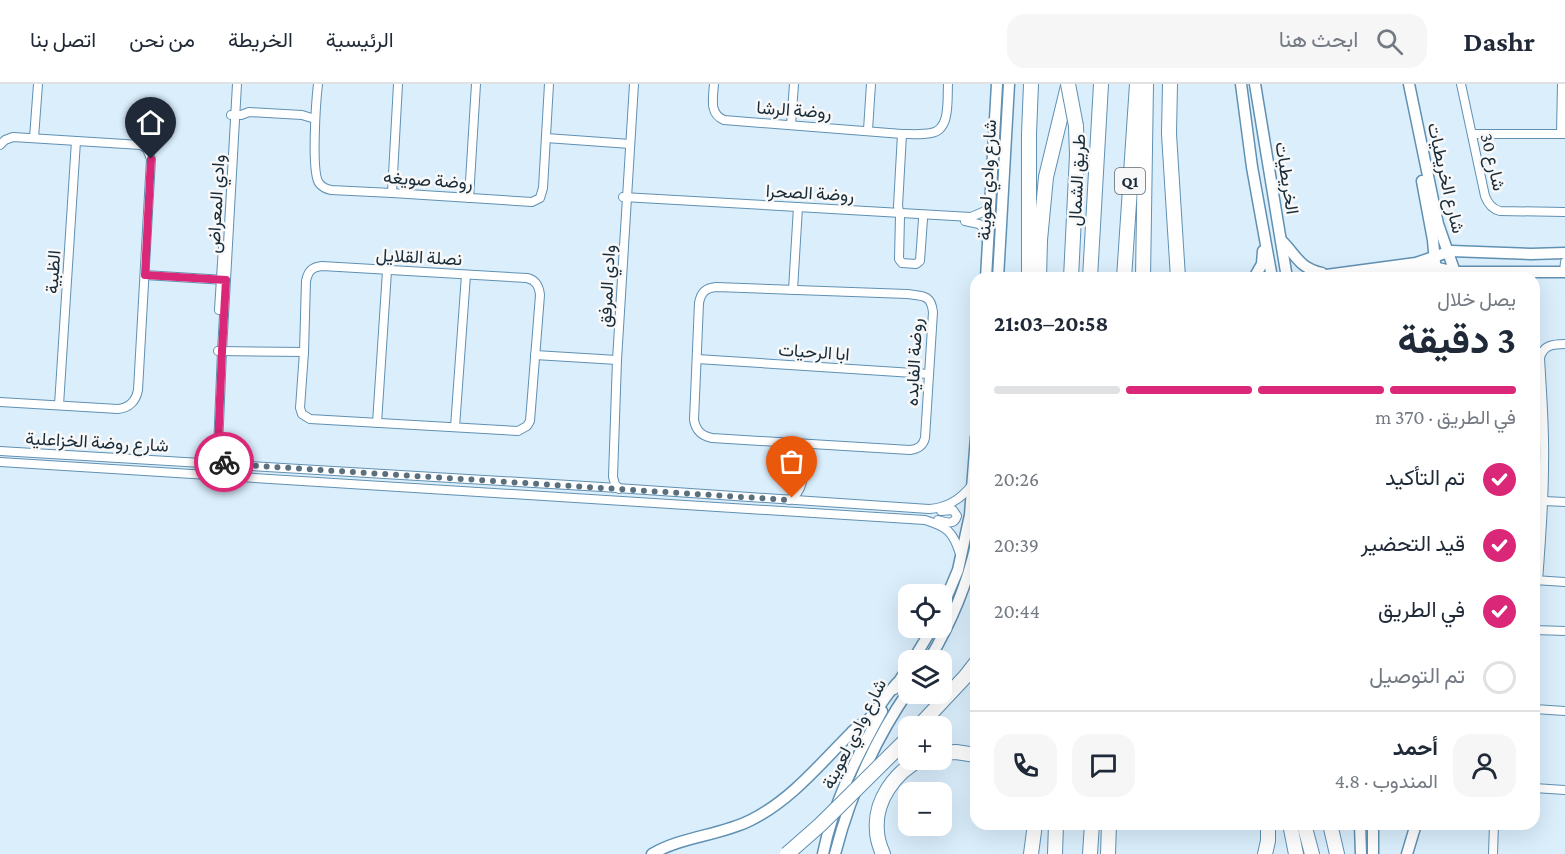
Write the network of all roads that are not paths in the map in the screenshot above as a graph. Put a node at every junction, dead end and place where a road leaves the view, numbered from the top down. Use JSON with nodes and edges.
{"nodes":[{"id":1,"x":38,"y":84,"type":"edge"},
{"id":2,"x":235,"y":84,"type":"edge"},
{"id":3,"x":318,"y":84,"type":"edge"},
{"id":4,"x":398,"y":84,"type":"edge"},
{"id":5,"x":476,"y":84,"type":"edge"},
{"id":6,"x":549,"y":84,"type":"edge"},
{"id":7,"x":632,"y":84,"type":"edge"},
{"id":8,"x":714,"y":84,"type":"edge"},
{"id":9,"x":794,"y":84,"type":"edge"},
{"id":10,"x":871,"y":84,"type":"edge"},
{"id":11,"x":948,"y":84,"type":"edge"},
{"id":12,"x":997,"y":84,"type":"edge"},
{"id":13,"x":1009,"y":84,"type":"edge"},
{"id":14,"x":1031,"y":84,"type":"edge"},
{"id":15,"x":1069,"y":84,"type":"edge"},
{"id":16,"x":1101,"y":84,"type":"edge"},
{"id":17,"x":1137,"y":84,"type":"edge"},
{"id":18,"x":1146,"y":84,"type":"edge"},
{"id":19,"x":1170,"y":84,"type":"edge"},
{"id":20,"x":1241,"y":84,"type":"edge"},
{"id":21,"x":1255,"y":84,"type":"edge"},
{"id":22,"x":1402,"y":84,"type":"edge"},
{"id":23,"x":1409,"y":84,"type":"edge"},
{"id":24,"x":1461,"y":84,"type":"edge"},
{"id":25,"x":1562,"y":84,"type":"edge"},
{"id":26,"x":234,"y":111,"type":"junction"},
{"id":27,"x":315,"y":116,"type":"junction"},
{"id":28,"x":791,"y":125,"type":"junction"},
{"id":29,"x":868,"y":130,"type":"junction"},
{"id":30,"x":902,"y":134,"type":"junction"},
{"id":31,"x":1472,"y":134,"type":"junction"},
{"id":32,"x":1563,"y":134,"type":"edge"},
{"id":33,"x":34,"y":138,"type":"junction"},
{"id":34,"x":546,"y":138,"type":"junction"},
{"id":35,"x":76,"y":141,"type":"junction"},
{"id":36,"x":628,"y":144,"type":"junction"},
{"id":37,"x":0,"y":145,"type":"edge"},
{"id":38,"x":393,"y":193,"type":"junction"},
{"id":39,"x":469,"y":198,"type":"junction"},
{"id":40,"x":625,"y":199,"type":"junction"},
{"id":41,"x":990,"y":203,"type":"junction"},
{"id":42,"x":798,"y":209,"type":"junction"},
{"id":43,"x":1565,"y":212,"type":"edge"},
{"id":44,"x":899,"y":215,"type":"junction"},
{"id":45,"x":923,"y":219,"type":"junction"},
{"id":46,"x":1263,"y":226,"type":"junction"},
{"id":47,"x":989,"y":233,"type":"junction"},
{"id":48,"x":1281,"y":240,"type":"junction"},
{"id":49,"x":1448,"y":252,"type":"junction"},
{"id":50,"x":1565,"y":253,"type":"edge"},
{"id":51,"x":1437,"y":267,"type":"edge"},
{"id":52,"x":1565,"y":269,"type":"edge"},
{"id":53,"x":387,"y":271,"type":"junction"},
{"id":54,"x":986,"y":272,"type":"edge"},
{"id":55,"x":998,"y":272,"type":"edge"},
{"id":56,"x":1029,"y":272,"type":"edge"},
{"id":57,"x":1041,"y":272,"type":"edge"},
{"id":58,"x":1071,"y":272,"type":"edge"},
{"id":59,"x":1089,"y":272,"type":"edge"},
{"id":60,"x":1124,"y":272,"type":"edge"},
{"id":61,"x":1143,"y":272,"type":"edge"},
{"id":62,"x":1179,"y":272,"type":"edge"},
{"id":63,"x":1258,"y":272,"type":"edge"},
{"id":64,"x":1271,"y":272,"type":"edge"},
{"id":65,"x":1286,"y":272,"type":"edge"},
{"id":66,"x":1320,"y":272,"type":"edge"},
{"id":67,"x":1345,"y":272,"type":"edge"},
{"id":68,"x":1402,"y":272,"type":"edge"},
{"id":69,"x":1455,"y":272,"type":"edge"},
{"id":70,"x":1510,"y":272,"type":"edge"},
{"id":71,"x":145,"y":275,"type":"junction"},
{"id":72,"x":466,"y":275,"type":"junction"},
{"id":73,"x":224,"y":280,"type":"junction"},
{"id":74,"x":793,"y":290,"type":"junction"},
{"id":75,"x":1565,"y":344,"type":"edge"},
{"id":76,"x":219,"y":351,"type":"junction"},
{"id":77,"x":304,"y":352,"type":"junction"},
{"id":78,"x":535,"y":355,"type":"junction"},
{"id":79,"x":615,"y":359,"type":"junction"},
{"id":80,"x":697,"y":359,"type":"junction"},
{"id":81,"x":929,"y":374,"type":"junction"},
{"id":82,"x":0,"y":402,"type":"edge"},
{"id":83,"x":59,"y":405,"type":"junction"},
{"id":84,"x":377,"y":423,"type":"junction"},
{"id":85,"x":455,"y":427,"type":"junction"},
{"id":86,"x":804,"y":444,"type":"junction"},
{"id":87,"x":0,"y":451,"type":"edge"},
{"id":88,"x":0,"y":462,"type":"edge"},
{"id":89,"x":206,"y":463,"type":"junction"},
{"id":90,"x":228,"y":464,"type":"junction"},
{"id":91,"x":802,"y":484,"type":"junction"},
{"id":92,"x":970,"y":486,"type":"edge"},
{"id":93,"x":602,"y":487,"type":"junction"},
{"id":94,"x":619,"y":489,"type":"junction"},
{"id":95,"x":789,"y":500,"type":"junction"},
{"id":96,"x":815,"y":501,"type":"junction"},
{"id":97,"x":1544,"y":501,"type":"junction"},
{"id":98,"x":1565,"y":502,"type":"edge"},
{"id":99,"x":923,"y":509,"type":"junction"},
{"id":100,"x":970,"y":515,"type":"edge"},
{"id":101,"x":925,"y":520,"type":"junction"},
{"id":102,"x":1540,"y":540,"type":"edge"},
{"id":103,"x":961,"y":558,"type":"junction"},
{"id":104,"x":970,"y":569,"type":"edge"},
{"id":105,"x":1540,"y":580,"type":"edge"},
{"id":106,"x":1565,"y":582,"type":"edge"},
{"id":107,"x":952,"y":585,"type":"edge"},
{"id":108,"x":1540,"y":630,"type":"edge"},
{"id":109,"x":1565,"y":631,"type":"edge"},
{"id":110,"x":935,"y":650,"type":"edge"},
{"id":111,"x":970,"y":670,"type":"edge"},
{"id":112,"x":897,"y":683,"type":"joint"},
{"id":113,"x":900,"y":704,"type":"edge"},
{"id":114,"x":1540,"y":709,"type":"edge"},
{"id":115,"x":1565,"y":711,"type":"edge"},
{"id":116,"x":929,"y":716,"type":"edge"},
{"id":117,"x":898,"y":748,"type":"edge"},
{"id":118,"x":952,"y":752,"type":"edge"},
{"id":119,"x":970,"y":754,"type":"edge"},
{"id":120,"x":905,"y":770,"type":"edge"},
{"id":121,"x":1540,"y":788,"type":"edge"},
{"id":122,"x":1565,"y":790,"type":"edge"},
{"id":123,"x":1029,"y":830,"type":"edge"},
{"id":124,"x":1034,"y":830,"type":"edge"},
{"id":125,"x":1056,"y":830,"type":"edge"},
{"id":126,"x":1092,"y":830,"type":"edge"},
{"id":127,"x":1110,"y":830,"type":"edge"},
{"id":128,"x":1268,"y":830,"type":"edge"},
{"id":129,"x":1291,"y":830,"type":"edge"},
{"id":130,"x":1305,"y":830,"type":"edge"},
{"id":131,"x":1331,"y":830,"type":"edge"},
{"id":132,"x":1360,"y":830,"type":"edge"},
{"id":133,"x":1373,"y":830,"type":"edge"},
{"id":134,"x":1415,"y":830,"type":"edge"},
{"id":135,"x":1494,"y":830,"type":"edge"},
{"id":136,"x":1031,"y":849,"type":"edge"},
{"id":137,"x":1311,"y":853,"type":"edge"},
{"id":138,"x":652,"y":854,"type":"edge"},
{"id":139,"x":787,"y":854,"type":"edge"},
{"id":140,"x":823,"y":854,"type":"edge"},
{"id":141,"x":835,"y":854,"type":"edge"},
{"id":142,"x":883,"y":854,"type":"edge"},
{"id":143,"x":1055,"y":854,"type":"edge"},
{"id":144,"x":1090,"y":854,"type":"edge"},
{"id":145,"x":1108,"y":854,"type":"edge"},
{"id":146,"x":1264,"y":854,"type":"edge"},
{"id":147,"x":1296,"y":854,"type":"edge"},
{"id":148,"x":1337,"y":854,"type":"edge"},
{"id":149,"x":1361,"y":854,"type":"edge"},
{"id":150,"x":1373,"y":854,"type":"edge"},
{"id":151,"x":1409,"y":854,"type":"edge"},
{"id":152,"x":1493,"y":854,"type":"edge"}],
"edges":[{"from":1,"to":33,"type":"street"},
{"from":2,"to":26,"type":"street","name":"وادي المعراض"},
{"from":3,"to":27,"type":"street","name":"روضة صويغه"},
{"from":4,"to":38,"type":"street"},
{"from":5,"to":39,"type":"street"},
{"from":6,"to":34,"type":"street","name":"روضة صويغه"},
{"from":7,"to":36,"type":"street","name":"وادي المرفق"},
{"from":8,"to":28,"type":"street","name":"روضة الرشا"},
{"from":9,"to":28,"type":"street"},
{"from":10,"to":29,"type":"street"},
{"from":11,"to":30,"type":"street","name":"روضة الرشا"},
{"from":12,"to":41,"type":"main road","name":"شارع وادي لعوينة"},
{"from":13,"to":55,"type":"main road","name":"شارع وادي لعوينة"},
{"from":14,"to":56,"type":"highway"},
{"from":15,"to":57,"type":"highway"},
{"from":15,"to":58,"type":"highway","bridge":true},
{"from":16,"to":59,"type":"highway","name":"طريق الشمال","number":"Q1"},
{"from":17,"to":60,"type":"highway","number":"Q1"},
{"from":18,"to":61,"type":"highway"},
{"from":19,"to":62,"type":"highway"},
{"from":20,"to":46,"type":"main road","name":"الخريطيات"},
{"from":21,"to":48,"type":"main road","name":"الخريطيات"},
{"from":22,"to":51,"type":"main road","name":"شارع الخريطيات"},
{"from":23,"to":49,"type":"main road","name":"شارع الخريطيات"},
{"from":24,"to":31,"type":"street","name":"شارع 30"},
{"from":25,"to":32,"type":"street"},
{"from":26,"to":27,"type":"street"},
{"from":26,"to":73,"type":"street","name":"وادي المعراض"},
{"from":27,"to":38,"type":"street","name":"روضة صويغه"},
{"from":28,"to":29,"type":"street","name":"روضة الرشا"},
{"from":29,"to":30,"type":"street","name":"روضة الرشا"},
{"from":30,"to":44,"type":"street"},
{"from":31,"to":32,"type":"street"},
{"from":31,"to":43,"type":"street","name":"شارع 30"},
{"from":33,"to":35,"type":"street"},
{"from":33,"to":37,"type":"street"},
{"from":34,"to":36,"type":"street"},
{"from":34,"to":39,"type":"street","name":"روضة صويغه"},
{"from":35,"to":71,"type":"street"},
{"from":35,"to":83,"type":"street","name":"الظبية"},
{"from":36,"to":40,"type":"street","name":"وادي المرفق"},
{"from":38,"to":39,"type":"street","name":"روضة صويغه"},
{"from":40,"to":42,"type":"street","name":"روضة الصحرا"},
{"from":40,"to":79,"type":"street","name":"وادي المرفق"},
{"from":41,"to":44,"type":"street","name":"روضة الصحرا"},
{"from":41,"to":47,"type":"main road","name":"شارع وادي لعوينة"},
{"from":42,"to":44,"type":"street","name":"روضة الصحرا"},
{"from":42,"to":74,"type":"street"},
{"from":44,"to":45,"type":"street","name":"روضة الصحرا"},
{"from":44,"to":45,"type":"street"},
{"from":45,"to":47,"type":"street","name":"روضة الصحرا"},
{"from":46,"to":63,"type":"main road"},
{"from":46,"to":64,"type":"main road","name":"الخريطيات"},
{"from":47,"to":54,"type":"main road","name":"شارع وادي لعوينة"},
{"from":48,"to":65,"type":"main road","name":"الخريطيات"},
{"from":48,"to":66,"type":"main road"},
{"from":49,"to":50,"type":"main road"},
{"from":49,"to":51,"type":"main road"},
{"from":49,"to":69,"type":"main road","name":"شارع الخريطيات"},
{"from":51,"to":67,"type":"main road"},
{"from":51,"to":68,"type":"main road"},
{"from":52,"to":70,"type":"main road"},
{"from":53,"to":72,"type":"street","name":"نصلة القلايل"},
{"from":53,"to":77,"type":"street","name":"نصلة القلايل"},
{"from":53,"to":84,"type":"street"},
{"from":71,"to":73,"type":"street"},
{"from":71,"to":83,"type":"street"},
{"from":72,"to":78,"type":"street","name":"نصلة القلايل"},
{"from":72,"to":85,"type":"street"},
{"from":73,"to":76,"type":"street","name":"وادي المعراض"},
{"from":74,"to":80,"type":"street","name":"روضة الفايده"},
{"from":74,"to":81,"type":"street","name":"روضة الفايده"},
{"from":75,"to":97,"type":"street"},
{"from":76,"to":77,"type":"street"},
{"from":76,"to":89,"type":"street","name":"وادي المعراض"},
{"from":76,"to":90,"type":"street","name":"وادي المعراض"},
{"from":77,"to":84,"type":"street","name":"نصلة القلايل"},
{"from":78,"to":79,"type":"street"},
{"from":78,"to":85,"type":"street","name":"نصلة القلايل"},
{"from":79,"to":93,"type":"street","name":"وادي المرفق"},
{"from":79,"to":94,"type":"street","name":"وادي المرفق"},
{"from":80,"to":81,"type":"street","name":"ابا الرحيات"},
{"from":80,"to":86,"type":"street","name":"روضة الفايده"},
{"from":81,"to":86,"type":"street","name":"روضة الفايده"},
{"from":82,"to":83,"type":"street"},
{"from":84,"to":85,"type":"street","name":"نصلة القلايل"},
{"from":86,"to":91,"type":"street"},
{"from":87,"to":89,"type":"street","name":"شارع روضة الخزاعلية"},
{"from":88,"to":101,"type":"street","name":"شارع روضة الخزاعلية"},
{"from":89,"to":90,"type":"street","name":"شارع روضة الخزاعلية"},
{"from":90,"to":93,"type":"street","name":"شارع روضة الخزاعلية"},
{"from":91,"to":95,"type":"street"},
{"from":91,"to":96,"type":"street"},
{"from":92,"to":99,"type":"street","name":"شارع روضة الخزاعلية"},
{"from":93,"to":94,"type":"street","name":"شارع روضة الخزاعلية"},
{"from":94,"to":95,"type":"street","name":"شارع روضة الخزاعلية"},
{"from":95,"to":96,"type":"street","name":"شارع روضة الخزاعلية"},
{"from":96,"to":99,"type":"street","name":"شارع روضة الخزاعلية"},
{"from":97,"to":98,"type":"street"},
{"from":97,"to":102,"type":"street"},
{"from":99,"to":101,"type":"street"},
{"from":100,"to":103,"type":"main road"},
{"from":101,"to":103,"type":"street","name":"شارع روضة الخزاعلية"},
{"from":103,"to":107,"type":"main road"},
{"from":104,"to":110,"type":"main road"},
{"from":105,"to":106,"type":"street"},
{"from":108,"to":109,"type":"street"},
{"from":111,"to":116,"type":"highway"},
{"from":112,"to":138,"type":"main road"},
{"from":112,"to":140,"type":"main road","name":"شارع وادي لعوينة"},
{"from":113,"to":141,"type":"main road","name":"شارع وادي لعوينة"},
{"from":114,"to":115,"type":"street"},
{"from":117,"to":139,"type":"highway","bridge":true},
{"from":118,"to":119,"type":"highway"},
{"from":120,"to":142,"type":"highway"},
{"from":121,"to":122,"type":"street"},
{"from":123,"to":136,"type":"highway"},
{"from":124,"to":136,"type":"highway"},
{"from":125,"to":143,"type":"highway"},
{"from":126,"to":144,"type":"highway"},
{"from":127,"to":145,"type":"highway"},
{"from":128,"to":146,"type":"highway"},
{"from":129,"to":147,"type":"highway"},
{"from":130,"to":137,"type":"highway"},
{"from":131,"to":148,"type":"highway"},
{"from":132,"to":149,"type":"main road"},
{"from":133,"to":150,"type":"main road"},
{"from":134,"to":151,"type":"main road"},
{"from":135,"to":152,"type":"street"}]}
